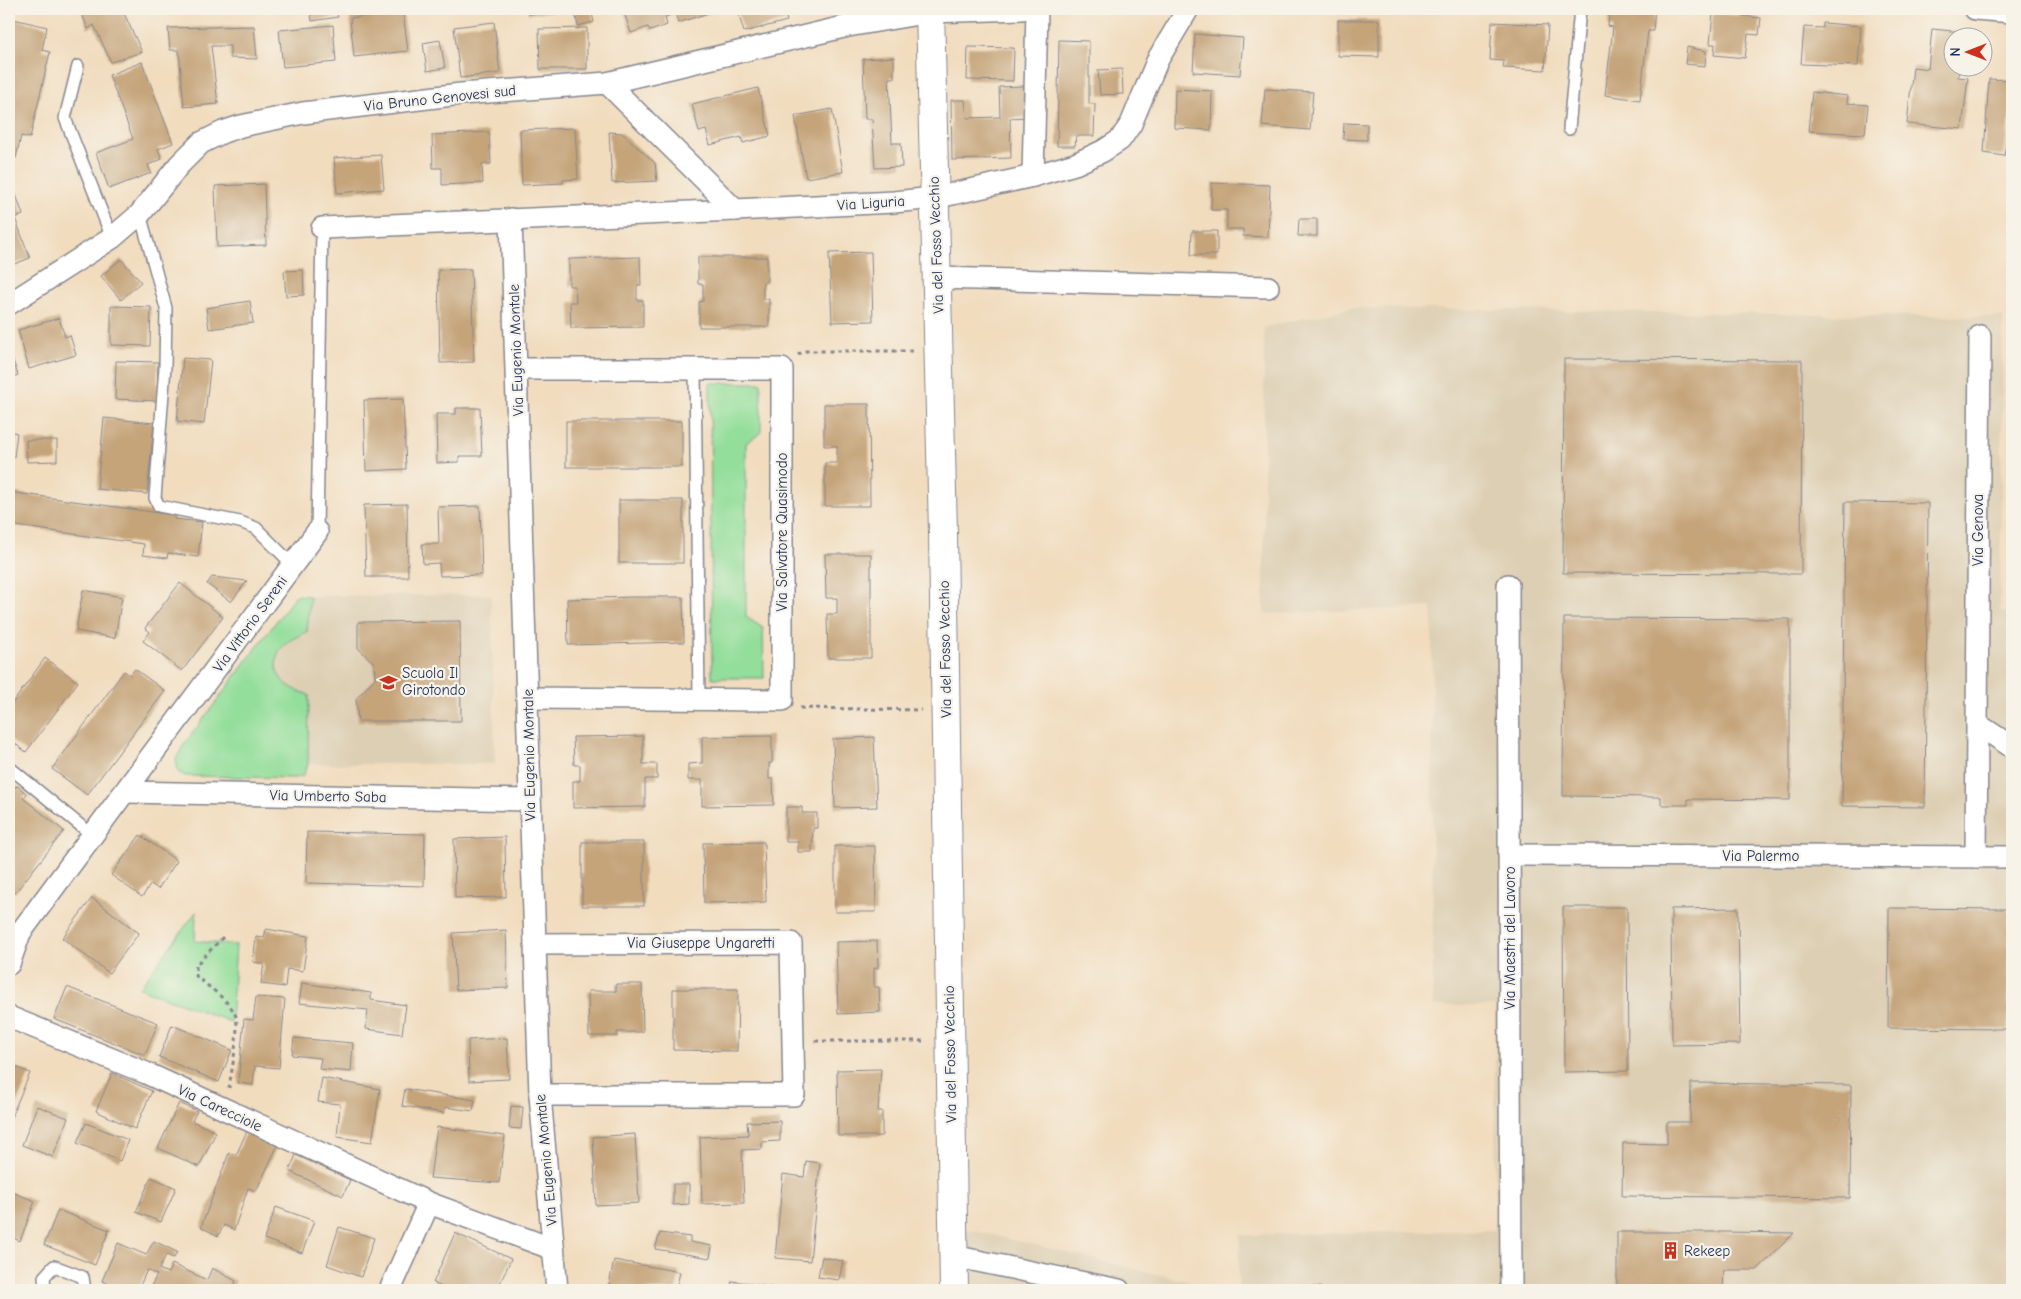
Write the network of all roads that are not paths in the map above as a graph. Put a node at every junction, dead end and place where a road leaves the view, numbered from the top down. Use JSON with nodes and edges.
{"nodes":[{"id":1,"x":1022,"y":9,"type":"edge"},
{"id":2,"x":1037,"y":9,"type":"edge"},
{"id":3,"x":1188,"y":9,"type":"edge"},
{"id":4,"x":1580,"y":9,"type":"edge"},
{"id":5,"x":1974,"y":9,"type":"edge"},
{"id":6,"x":930,"y":10,"type":"edge"},
{"id":7,"x":2012,"y":12,"type":"edge"},
{"id":8,"x":78,"y":66,"type":"dead end"},
{"id":9,"x":607,"y":83,"type":"junction"},
{"id":10,"x":1569,"y":129,"type":"dead end"},
{"id":11,"x":1033,"y":176,"type":"junction"},
{"id":12,"x":934,"y":198,"type":"junction"},
{"id":13,"x":735,"y":210,"type":"junction"},
{"id":14,"x":140,"y":214,"type":"junction"},
{"id":15,"x":511,"y":219,"type":"junction"},
{"id":16,"x":322,"y":228,"type":"joint"},
{"id":17,"x":112,"y":238,"type":"junction"},
{"id":18,"x":937,"y":278,"type":"junction"},
{"id":19,"x":1268,"y":287,"type":"dead end"},
{"id":20,"x":9,"y":304,"type":"edge"},
{"id":21,"x":1980,"y":336,"type":"dead end"},
{"id":22,"x":695,"y":368,"type":"junction"},
{"id":23,"x":517,"y":369,"type":"junction"},
{"id":24,"x":317,"y":532,"type":"joint"},
{"id":25,"x":293,"y":565,"type":"junction"},
{"id":26,"x":1508,"y":585,"type":"dead end"},
{"id":27,"x":528,"y":698,"type":"junction"},
{"id":28,"x":699,"y":699,"type":"junction"},
{"id":29,"x":1977,"y":724,"type":"junction"},
{"id":30,"x":2012,"y":748,"type":"edge"},
{"id":31,"x":9,"y":767,"type":"edge"},
{"id":32,"x":126,"y":792,"type":"junction"},
{"id":33,"x":529,"y":800,"type":"junction"},
{"id":34,"x":92,"y":834,"type":"junction"},
{"id":35,"x":1510,"y":855,"type":"junction"},
{"id":36,"x":1976,"y":857,"type":"junction"},
{"id":37,"x":2012,"y":857,"type":"edge"},
{"id":38,"x":535,"y":944,"type":"junction"},
{"id":39,"x":9,"y":964,"type":"edge"},
{"id":40,"x":9,"y":1017,"type":"edge"},
{"id":41,"x":540,"y":1095,"type":"junction"},
{"id":42,"x":429,"y":1202,"type":"junction"},
{"id":43,"x":553,"y":1249,"type":"junction"},
{"id":44,"x":954,"y":1256,"type":"junction"},
{"id":45,"x":45,"y":1290,"type":"edge"},
{"id":46,"x":85,"y":1290,"type":"edge"},
{"id":47,"x":390,"y":1290,"type":"edge"},
{"id":48,"x":557,"y":1290,"type":"edge"},
{"id":49,"x":954,"y":1290,"type":"edge"},
{"id":50,"x":1119,"y":1290,"type":"edge"},
{"id":51,"x":1510,"y":1290,"type":"edge"}],
"edges":[{"from":1,"to":6,"type":"street","name":"Via Bruno Genovesi sud"},
{"from":2,"to":11,"type":"street"},
{"from":3,"to":11,"type":"street","name":"Via Liguria"},
{"from":4,"to":10,"type":"lane"},
{"from":5,"to":7,"type":"street"},
{"from":6,"to":9,"type":"street","name":"Via Bruno Genovesi sud"},
{"from":6,"to":12,"type":"street","name":"Via del Fosso Vecchio"},
{"from":8,"to":17,"type":"lane"},
{"from":9,"to":13,"type":"street"},
{"from":9,"to":14,"type":"street","name":"Via Bruno Genovesi sud"},
{"from":11,"to":12,"type":"street","name":"Via Liguria"},
{"from":12,"to":13,"type":"street","name":"Via Liguria"},
{"from":12,"to":18,"type":"street","name":"Via del Fosso Vecchio"},
{"from":13,"to":15,"type":"street"},
{"from":14,"to":17,"type":"street","name":"Via Bruno Genovesi sud"},
{"from":14,"to":25,"type":"lane"},
{"from":15,"to":16,"type":"street"},
{"from":15,"to":23,"type":"street","name":"Via Eugenio Montale"},
{"from":16,"to":24,"type":"lane","name":"Via Vittorio Sereni"},
{"from":17,"to":20,"type":"street","name":"Via Bruno Genovesi sud"},
{"from":18,"to":19,"type":"street"},
{"from":18,"to":44,"type":"street","name":"Via del Fosso Vecchio"},
{"from":21,"to":29,"type":"street","name":"Via Genova"},
{"from":22,"to":23,"type":"street"},
{"from":22,"to":28,"type":"lane"},
{"from":22,"to":28,"type":"street","name":"Via Salvatore Quasimodo"},
{"from":23,"to":27,"type":"street","name":"Via Eugenio Montale"},
{"from":24,"to":25,"type":"street","name":"Via Vittorio Sereni"},
{"from":25,"to":32,"type":"street","name":"Via Vittorio Sereni"},
{"from":26,"to":35,"type":"street","name":"Via Maestri del Lavoro"},
{"from":27,"to":28,"type":"street"},
{"from":27,"to":33,"type":"street","name":"Via Eugenio Montale"},
{"from":29,"to":30,"type":"street"},
{"from":29,"to":36,"type":"street","name":"Via Genova"},
{"from":31,"to":34,"type":"lane"},
{"from":32,"to":33,"type":"street","name":"Via Umberto Saba"},
{"from":32,"to":34,"type":"street","name":"Via Vittorio Sereni"},
{"from":33,"to":38,"type":"street","name":"Via Eugenio Montale"},
{"from":34,"to":39,"type":"street","name":"Via Vittorio Sereni"},
{"from":35,"to":36,"type":"street","name":"Via Palermo"},
{"from":35,"to":51,"type":"street","name":"Via Maestri del Lavoro"},
{"from":36,"to":37,"type":"street","name":"Via Palermo"},
{"from":38,"to":41,"type":"street","name":"Via Eugenio Montale"},
{"from":38,"to":41,"type":"street","name":"Via Giuseppe Ungaretti"},
{"from":40,"to":42,"type":"street","name":"Via Carecciole"},
{"from":41,"to":43,"type":"street","name":"Via Eugenio Montale"},
{"from":42,"to":43,"type":"street","name":"Via Carecciole"},
{"from":42,"to":47,"type":"street"},
{"from":43,"to":48,"type":"street","name":"Via Eugenio Montale"},
{"from":44,"to":49,"type":"street","name":"Via del Fosso Vecchio"},
{"from":44,"to":50,"type":"street"},
{"from":45,"to":46,"type":"lane"}]}
